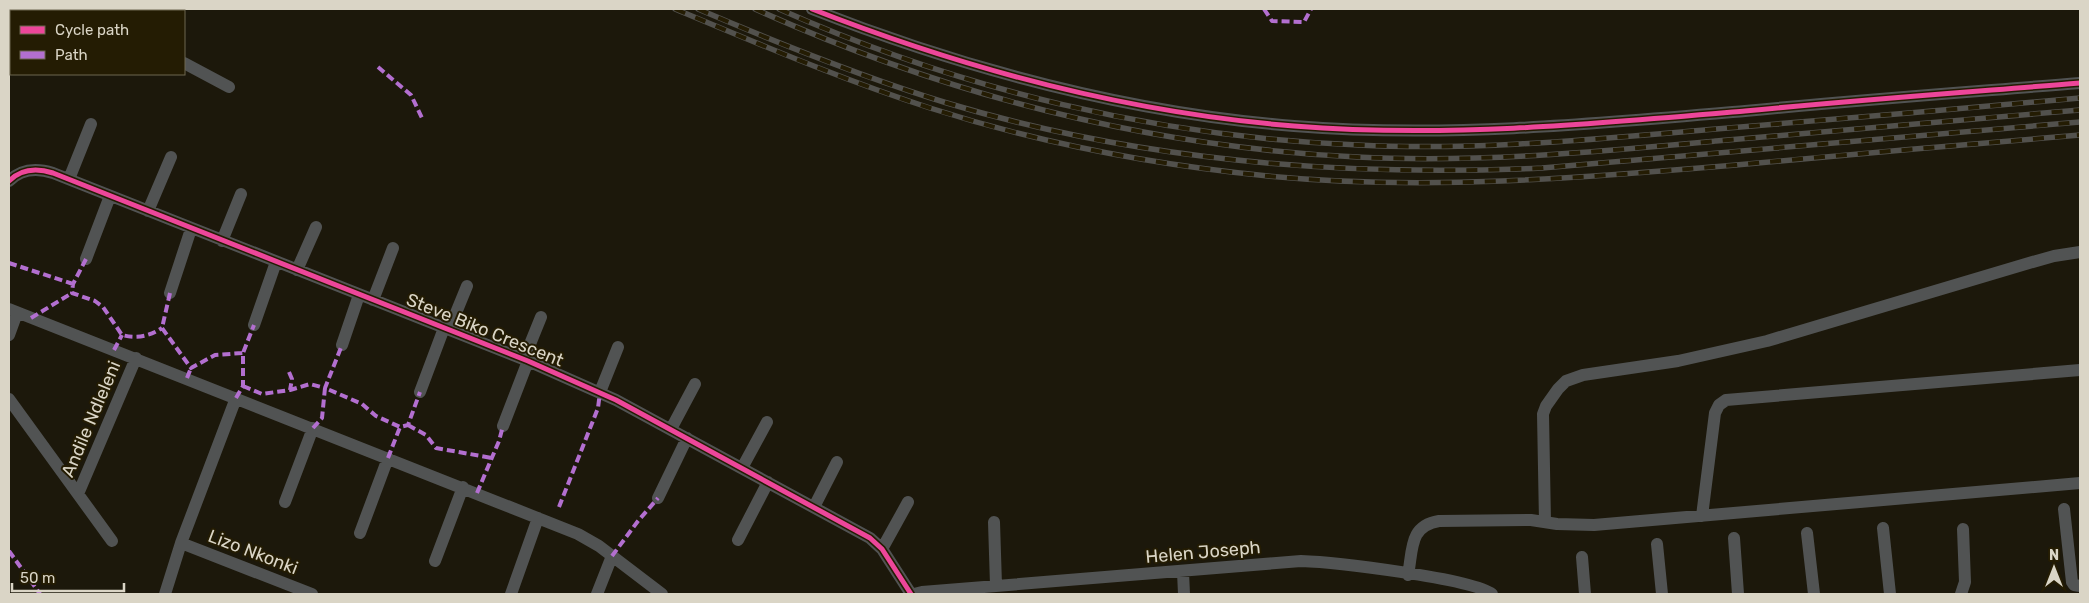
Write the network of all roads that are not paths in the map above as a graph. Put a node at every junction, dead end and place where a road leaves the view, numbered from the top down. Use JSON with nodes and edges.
{"nodes":[{"id":1,"x":812,"y":9,"type":"edge"},
{"id":2,"x":185,"y":64,"type":"edge"},
{"id":3,"x":2080,"y":82,"type":"edge"},
{"id":4,"x":229,"y":86,"type":"dead end"},
{"id":5,"x":92,"y":124,"type":"dead end"},
{"id":6,"x":171,"y":157,"type":"dead end"},
{"id":7,"x":69,"y":179,"type":"junction"},
{"id":8,"x":9,"y":181,"type":"edge"},
{"id":9,"x":242,"y":194,"type":"dead end"},
{"id":10,"x":110,"y":196,"type":"junction"},
{"id":11,"x":148,"y":210,"type":"junction"},
{"id":12,"x":316,"y":226,"type":"dead end"},
{"id":13,"x":191,"y":228,"type":"junction"},
{"id":14,"x":222,"y":241,"type":"junction"},
{"id":15,"x":393,"y":248,"type":"dead end"},
{"id":16,"x":2080,"y":252,"type":"edge"},
{"id":17,"x":86,"y":260,"type":"dead end"},
{"id":18,"x":276,"y":262,"type":"junction"},
{"id":19,"x":296,"y":270,"type":"junction"},
{"id":20,"x":467,"y":286,"type":"dead end"},
{"id":21,"x":170,"y":293,"type":"dead end"},
{"id":22,"x":359,"y":295,"type":"junction"},
{"id":23,"x":373,"y":300,"type":"junction"},
{"id":24,"x":13,"y":311,"type":"edge"},
{"id":25,"x":541,"y":317,"type":"dead end"},
{"id":26,"x":254,"y":325,"type":"dead end"},
{"id":27,"x":446,"y":329,"type":"junction"},
{"id":28,"x":9,"y":335,"type":"edge"},
{"id":29,"x":342,"y":344,"type":"dead end"},
{"id":30,"x":618,"y":347,"type":"dead end"},
{"id":31,"x":136,"y":358,"type":"junction"},
{"id":32,"x":526,"y":360,"type":"junction"},
{"id":33,"x":2080,"y":370,"type":"edge"},
{"id":34,"x":695,"y":384,"type":"dead end"},
{"id":35,"x":420,"y":392,"type":"dead end"},
{"id":36,"x":600,"y":392,"type":"junction"},
{"id":37,"x":236,"y":398,"type":"junction"},
{"id":38,"x":9,"y":399,"type":"edge"},
{"id":39,"x":767,"y":422,"type":"dead end"},
{"id":40,"x":503,"y":426,"type":"dead end"},
{"id":41,"x":313,"y":428,"type":"junction"},
{"id":42,"x":671,"y":429,"type":"junction"},
{"id":43,"x":687,"y":438,"type":"junction"},
{"id":44,"x":388,"y":458,"type":"junction"},
{"id":45,"x":837,"y":462,"type":"dead end"},
{"id":46,"x":742,"y":468,"type":"junction"},
{"id":47,"x":768,"y":482,"type":"junction"},
{"id":48,"x":2080,"y":483,"type":"edge"},
{"id":49,"x":463,"y":487,"type":"junction"},
{"id":50,"x":78,"y":494,"type":"junction"},
{"id":51,"x":658,"y":498,"type":"dead end"},
{"id":52,"x":285,"y":502,"type":"dead end"},
{"id":53,"x":908,"y":502,"type":"dead end"},
{"id":54,"x":814,"y":506,"type":"junction"},
{"id":55,"x":2064,"y":509,"type":"dead end"},
{"id":56,"x":1702,"y":516,"type":"junction"},
{"id":57,"x":538,"y":518,"type":"junction"},
{"id":58,"x":994,"y":522,"type":"dead end"},
{"id":59,"x":1545,"y":522,"type":"junction"},
{"id":60,"x":1883,"y":528,"type":"dead end"},
{"id":61,"x":1963,"y":529,"type":"dead end"},
{"id":62,"x":360,"y":533,"type":"dead end"},
{"id":63,"x":1807,"y":533,"type":"dead end"},
{"id":64,"x":1734,"y":538,"type":"dead end"},
{"id":65,"x":738,"y":540,"type":"dead end"},
{"id":66,"x":112,"y":541,"type":"dead end"},
{"id":67,"x":181,"y":543,"type":"junction"},
{"id":68,"x":1657,"y":544,"type":"dead end"},
{"id":69,"x":882,"y":549,"type":"junction"},
{"id":70,"x":612,"y":556,"type":"junction"},
{"id":71,"x":1582,"y":557,"type":"dead end"},
{"id":72,"x":435,"y":561,"type":"dead end"},
{"id":73,"x":1183,"y":572,"type":"junction"},
{"id":74,"x":1408,"y":575,"type":"junction"},
{"id":75,"x":996,"y":585,"type":"junction"},
{"id":76,"x":2080,"y":586,"type":"edge"},
{"id":77,"x":305,"y":593,"type":"edge"},
{"id":78,"x":165,"y":594,"type":"edge"},
{"id":79,"x":511,"y":594,"type":"edge"},
{"id":80,"x":597,"y":594,"type":"edge"},
{"id":81,"x":662,"y":594,"type":"edge"},
{"id":82,"x":913,"y":594,"type":"edge"},
{"id":83,"x":1184,"y":594,"type":"edge"},
{"id":84,"x":1492,"y":594,"type":"edge"},
{"id":85,"x":1584,"y":594,"type":"edge"},
{"id":86,"x":1662,"y":594,"type":"edge"},
{"id":87,"x":1738,"y":594,"type":"edge"},
{"id":88,"x":1814,"y":594,"type":"edge"},
{"id":89,"x":1890,"y":594,"type":"edge"},
{"id":90,"x":1962,"y":594,"type":"edge"}],
"edges":[{"from":1,"to":3,"type":"street"},
{"from":2,"to":4,"type":"street"},
{"from":5,"to":7,"type":"street"},
{"from":6,"to":11,"type":"street"},
{"from":7,"to":8,"type":"street","name":"Steve Biko Crescent"},
{"from":7,"to":10,"type":"street","name":"Steve Biko Crescent"},
{"from":9,"to":14,"type":"street"},
{"from":10,"to":11,"type":"street","name":"Steve Biko Crescent"},
{"from":10,"to":17,"type":"street"},
{"from":11,"to":13,"type":"street","name":"Steve Biko Crescent"},
{"from":12,"to":19,"type":"street"},
{"from":13,"to":14,"type":"street","name":"Steve Biko Crescent"},
{"from":13,"to":21,"type":"street"},
{"from":14,"to":18,"type":"street","name":"Steve Biko Crescent"},
{"from":15,"to":23,"type":"street"},
{"from":16,"to":59,"type":"street"},
{"from":18,"to":19,"type":"street","name":"Steve Biko Crescent"},
{"from":18,"to":26,"type":"street"},
{"from":19,"to":22,"type":"street","name":"Steve Biko Crescent"},
{"from":20,"to":27,"type":"street"},
{"from":22,"to":23,"type":"street","name":"Steve Biko Crescent"},
{"from":22,"to":29,"type":"street"},
{"from":23,"to":27,"type":"street","name":"Steve Biko Crescent"},
{"from":24,"to":28,"type":"street"},
{"from":24,"to":31,"type":"street"},
{"from":25,"to":32,"type":"street"},
{"from":27,"to":32,"type":"street","name":"Steve Biko Crescent"},
{"from":27,"to":35,"type":"street"},
{"from":30,"to":36,"type":"street"},
{"from":31,"to":37,"type":"street"},
{"from":31,"to":50,"type":"street","name":"Andile Ndleleni"},
{"from":32,"to":36,"type":"street","name":"Steve Biko Crescent"},
{"from":32,"to":40,"type":"street"},
{"from":33,"to":56,"type":"street"},
{"from":34,"to":42,"type":"street"},
{"from":36,"to":42,"type":"street","name":"Steve Biko Crescent"},
{"from":37,"to":41,"type":"street"},
{"from":37,"to":67,"type":"street"},
{"from":38,"to":50,"type":"street","name":"Andile Ndleleni"},
{"from":39,"to":46,"type":"street"},
{"from":41,"to":44,"type":"street"},
{"from":41,"to":52,"type":"street"},
{"from":42,"to":43,"type":"street","name":"Steve Biko Crescent"},
{"from":43,"to":46,"type":"street","name":"Steve Biko Crescent"},
{"from":43,"to":51,"type":"street"},
{"from":44,"to":49,"type":"street"},
{"from":44,"to":62,"type":"street"},
{"from":45,"to":54,"type":"street"},
{"from":46,"to":47,"type":"street","name":"Steve Biko Crescent"},
{"from":47,"to":54,"type":"street","name":"Steve Biko Crescent"},
{"from":47,"to":65,"type":"street"},
{"from":48,"to":56,"type":"street"},
{"from":49,"to":57,"type":"street"},
{"from":49,"to":72,"type":"street"},
{"from":50,"to":66,"type":"street","name":"Andile Ndleleni"},
{"from":53,"to":69,"type":"street"},
{"from":54,"to":69,"type":"street","name":"Steve Biko Crescent"},
{"from":55,"to":76,"type":"street"},
{"from":56,"to":59,"type":"street"},
{"from":57,"to":70,"type":"street"},
{"from":57,"to":79,"type":"street"},
{"from":58,"to":75,"type":"street"},
{"from":59,"to":74,"type":"street"},
{"from":60,"to":89,"type":"street"},
{"from":61,"to":90,"type":"street"},
{"from":63,"to":88,"type":"street"},
{"from":64,"to":87,"type":"street"},
{"from":67,"to":77,"type":"street","name":"Lizo Nkonki"},
{"from":67,"to":78,"type":"street"},
{"from":68,"to":86,"type":"street"},
{"from":69,"to":82,"type":"street","name":"Steve Biko Crescent"},
{"from":70,"to":80,"type":"street"},
{"from":70,"to":81,"type":"street"},
{"from":71,"to":85,"type":"street"},
{"from":73,"to":74,"type":"street","name":"Helen Joseph"},
{"from":73,"to":75,"type":"street","name":"Helen Joseph"},
{"from":73,"to":83,"type":"street"},
{"from":74,"to":84,"type":"street","name":"Helen Joseph"},
{"from":75,"to":82,"type":"street","name":"Helen Joseph"}]}
